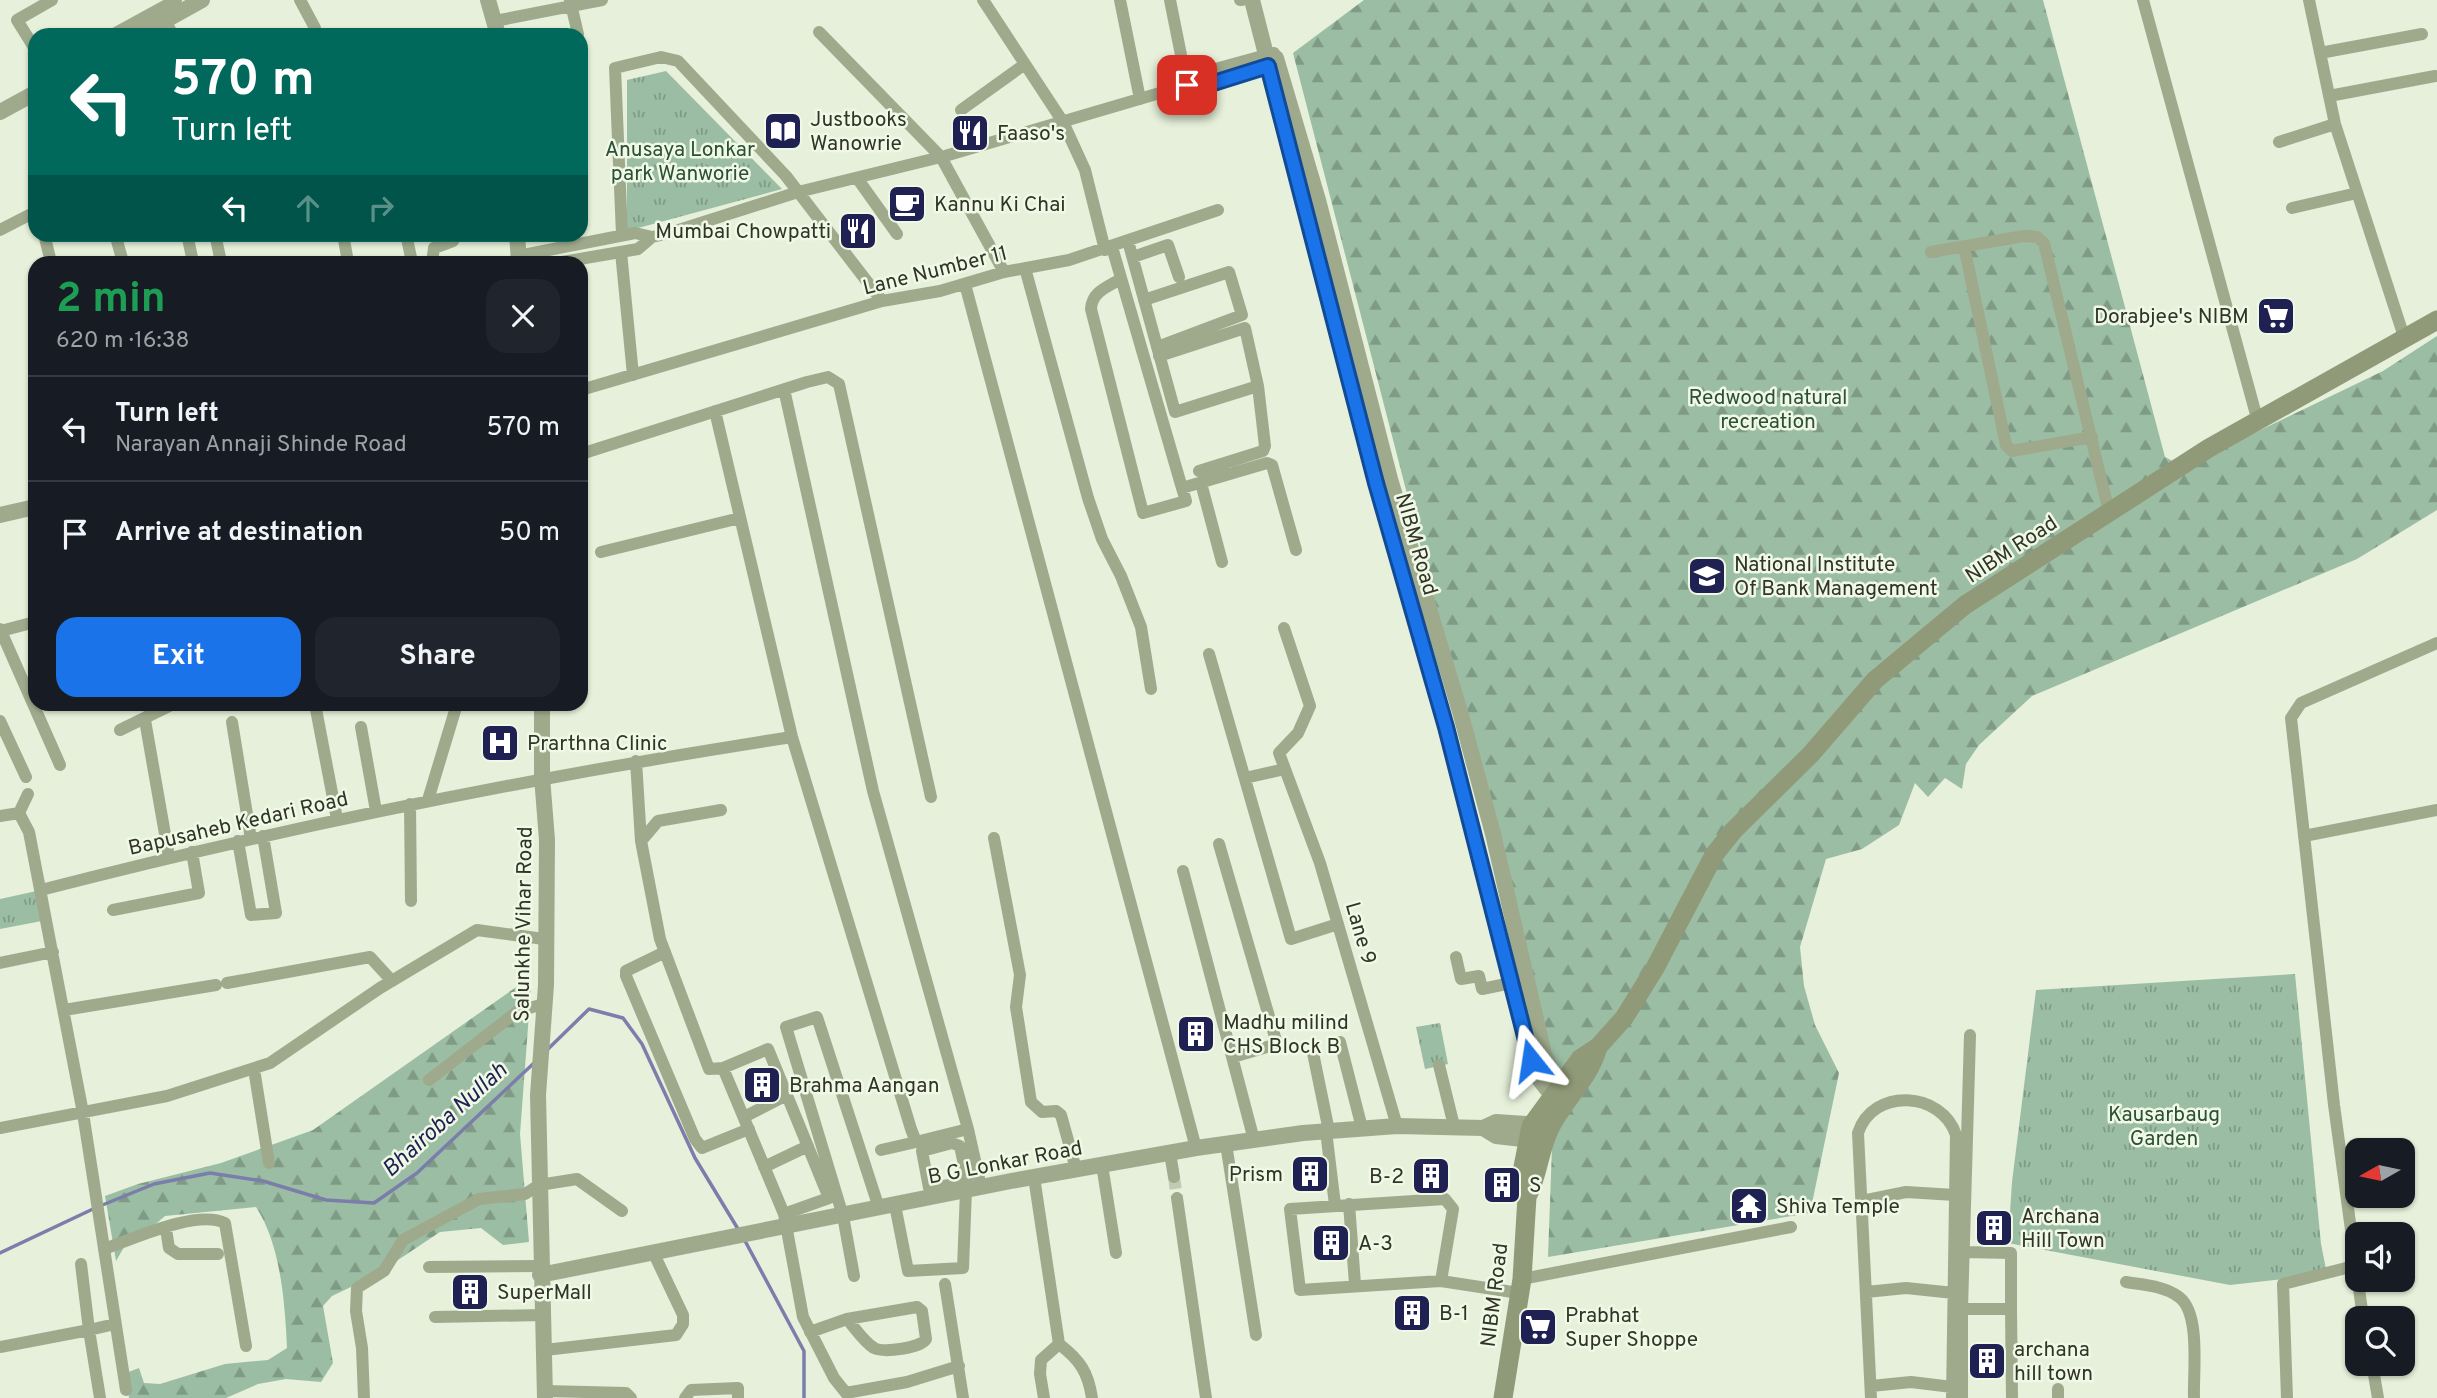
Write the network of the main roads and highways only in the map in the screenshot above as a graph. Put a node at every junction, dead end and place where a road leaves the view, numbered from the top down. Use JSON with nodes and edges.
{"nodes":[{"id":1,"x":2437,"y":320,"type":"edge"},
{"id":2,"x":1503,"y":1398,"type":"edge"}],
"edges":[{"from":1,"to":2,"type":"main road","name":"NIBM Road"}]}
